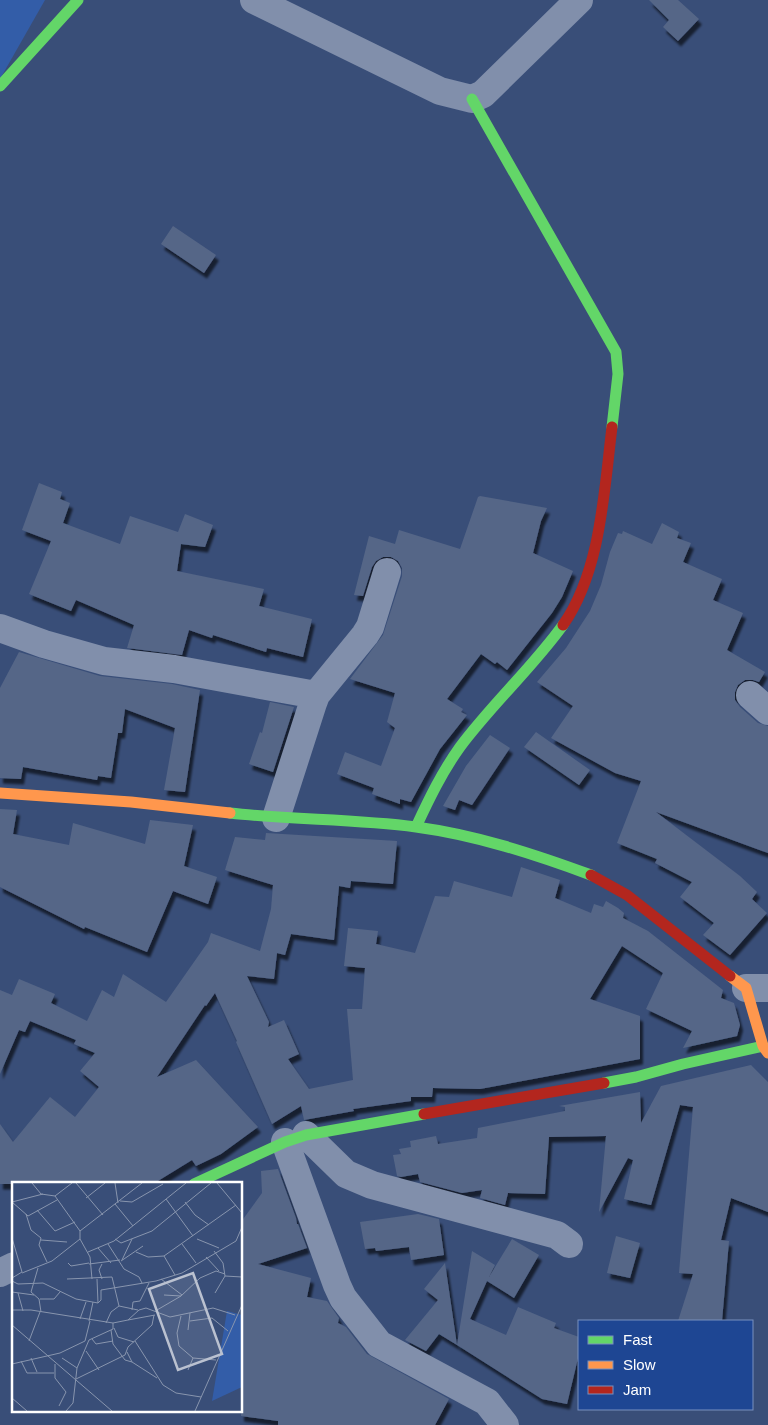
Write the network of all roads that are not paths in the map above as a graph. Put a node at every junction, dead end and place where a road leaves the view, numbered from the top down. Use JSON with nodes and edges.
{"nodes":[{"id":1,"x":78,"y":0,"type":"edge"},
{"id":2,"x":254,"y":0,"type":"edge"},
{"id":3,"x":579,"y":0,"type":"edge"},
{"id":4,"x":0,"y":86,"type":"edge"},
{"id":5,"x":472,"y":99,"type":"junction"},
{"id":6,"x":387,"y":572,"type":"dead end"},
{"id":7,"x":0,"y":628,"type":"edge"},
{"id":8,"x":316,"y":695,"type":"junction"},
{"id":9,"x":0,"y":793,"type":"edge"},
{"id":10,"x":276,"y":818,"type":"junction"},
{"id":11,"x":416,"y":827,"type":"junction"},
{"id":12,"x":757,"y":988,"type":"edge"},
{"id":13,"x":766,"y":1050,"type":"edge"},
{"id":14,"x":295,"y":1139,"type":"junction"},
{"id":15,"x":198,"y":1182,"type":"edge"},
{"id":16,"x":569,"y":1244,"type":"dead end"},
{"id":17,"x":12,"y":1267,"type":"edge"},
{"id":18,"x":0,"y":1273,"type":"edge"},
{"id":19,"x":505,"y":1425,"type":"edge"}],
"edges":[{"from":1,"to":4,"type":"street"},
{"from":2,"to":5,"type":"street"},
{"from":3,"to":5,"type":"street"},
{"from":5,"to":11,"type":"street"},
{"from":6,"to":8,"type":"street"},
{"from":7,"to":8,"type":"street"},
{"from":8,"to":10,"type":"street"},
{"from":9,"to":10,"type":"street"},
{"from":10,"to":11,"type":"street"},
{"from":11,"to":12,"type":"street"},
{"from":12,"to":13,"type":"street"},
{"from":13,"to":14,"type":"street"},
{"from":14,"to":15,"type":"street"},
{"from":14,"to":16,"type":"street"},
{"from":14,"to":19,"type":"street"},
{"from":17,"to":18,"type":"street"}]}
